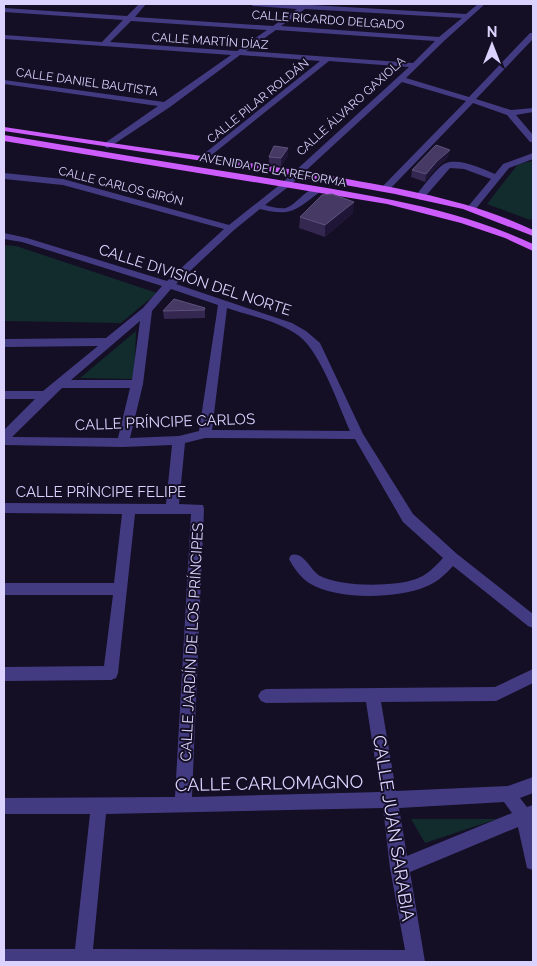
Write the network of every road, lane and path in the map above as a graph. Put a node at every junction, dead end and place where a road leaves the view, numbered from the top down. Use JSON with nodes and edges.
{"nodes":[{"id":1,"x":143,"y":4,"type":"edge"},
{"id":2,"x":253,"y":4,"type":"edge"},
{"id":3,"x":482,"y":4,"type":"edge"},
{"id":4,"x":306,"y":5,"type":"edge"},
{"id":5,"x":4,"y":10,"type":"edge"},
{"id":6,"x":468,"y":16,"type":"junction"},
{"id":7,"x":128,"y":19,"type":"junction"},
{"id":8,"x":274,"y":28,"type":"junction"},
{"id":9,"x":533,"y":35,"type":"edge"},
{"id":10,"x":4,"y":37,"type":"edge"},
{"id":11,"x":441,"y":39,"type":"junction"},
{"id":12,"x":104,"y":44,"type":"junction"},
{"id":13,"x":237,"y":54,"type":"junction"},
{"id":14,"x":327,"y":59,"type":"junction"},
{"id":15,"x":415,"y":65,"type":"junction"},
{"id":16,"x":401,"y":79,"type":"junction"},
{"id":17,"x":4,"y":82,"type":"edge"},
{"id":18,"x":471,"y":98,"type":"junction"},
{"id":19,"x":167,"y":105,"type":"junction"},
{"id":20,"x":533,"y":110,"type":"edge"},
{"id":21,"x":510,"y":113,"type":"junction"},
{"id":22,"x":4,"y":137,"type":"edge"},
{"id":23,"x":533,"y":140,"type":"edge"},
{"id":24,"x":108,"y":145,"type":"junction"},
{"id":25,"x":533,"y":156,"type":"edge"},
{"id":26,"x":203,"y":159,"type":"junction"},
{"id":27,"x":296,"y":173,"type":"junction"},
{"id":28,"x":4,"y":176,"type":"edge"},
{"id":29,"x":496,"y":178,"type":"junction"},
{"id":30,"x":285,"y":185,"type":"junction"},
{"id":31,"x":385,"y":189,"type":"junction"},
{"id":32,"x":317,"y":190,"type":"junction"},
{"id":33,"x":420,"y":197,"type":"junction"},
{"id":34,"x":258,"y":206,"type":"junction"},
{"id":35,"x":470,"y":209,"type":"junction"},
{"id":36,"x":231,"y":228,"type":"junction"},
{"id":37,"x":533,"y":233,"type":"edge"},
{"id":38,"x":4,"y":236,"type":"edge"},
{"id":39,"x":533,"y":248,"type":"edge"},
{"id":40,"x":169,"y":285,"type":"junction"},
{"id":41,"x":223,"y":303,"type":"junction"},
{"id":42,"x":147,"y":310,"type":"junction"},
{"id":43,"x":108,"y":342,"type":"junction"},
{"id":44,"x":4,"y":343,"type":"edge"},
{"id":45,"x":59,"y":384,"type":"junction"},
{"id":46,"x":137,"y":384,"type":"junction"},
{"id":47,"x":4,"y":395,"type":"edge"},
{"id":48,"x":46,"y":395,"type":"junction"},
{"id":49,"x":206,"y":434,"type":"junction"},
{"id":50,"x":358,"y":436,"type":"junction"},
{"id":51,"x":4,"y":438,"type":"edge"},
{"id":52,"x":178,"y":440,"type":"junction"},
{"id":53,"x":4,"y":441,"type":"edge"},
{"id":54,"x":123,"y":443,"type":"junction"},
{"id":55,"x":4,"y":508,"type":"edge"},
{"id":56,"x":172,"y":508,"type":"junction"},
{"id":57,"x":129,"y":509,"type":"junction"},
{"id":58,"x":198,"y":509,"type":"joint"},
{"id":59,"x":452,"y":558,"type":"junction"},
{"id":60,"x":296,"y":559,"type":"dead end"},
{"id":61,"x":4,"y":589,"type":"edge"},
{"id":62,"x":120,"y":589,"type":"junction"},
{"id":63,"x":533,"y":622,"type":"edge"},
{"id":64,"x":4,"y":674,"type":"edge"},
{"id":65,"x":533,"y":676,"type":"edge"},
{"id":66,"x":372,"y":694,"type":"junction"},
{"id":67,"x":266,"y":696,"type":"dead end"},
{"id":68,"x":533,"y":785,"type":"edge"},
{"id":69,"x":508,"y":794,"type":"junction"},
{"id":70,"x":388,"y":800,"type":"junction"},
{"id":71,"x":4,"y":806,"type":"edge"},
{"id":72,"x":99,"y":806,"type":"junction"},
{"id":73,"x":184,"y":806,"type":"junction"},
{"id":74,"x":528,"y":815,"type":"edge"},
{"id":75,"x":533,"y":862,"type":"edge"},
{"id":76,"x":399,"y":868,"type":"junction"},
{"id":77,"x":4,"y":958,"type":"edge"},
{"id":78,"x":83,"y":960,"type":"edge"},
{"id":79,"x":415,"y":961,"type":"edge"}],
"edges":[{"from":1,"to":7,"type":"street"},
{"from":2,"to":4,"type":"street"},
{"from":3,"to":6,"type":"street","name":"CALLE ÁLVARO GAXIOLA"},
{"from":4,"to":6,"type":"street"},
{"from":4,"to":8,"type":"street"},
{"from":5,"to":7,"type":"street","name":"CALLE RICARDO DELGADO"},
{"from":6,"to":11,"type":"street","name":"CALLE ÁLVARO GAXIOLA"},
{"from":7,"to":8,"type":"street","name":"CALLE RICARDO DELGADO"},
{"from":7,"to":12,"type":"street"},
{"from":8,"to":11,"type":"street","name":"CALLE RICARDO DELGADO"},
{"from":8,"to":13,"type":"street"},
{"from":9,"to":18,"type":"street"},
{"from":10,"to":12,"type":"street","name":"CALLE MARTÍN DÍAZ"},
{"from":11,"to":15,"type":"street","name":"CALLE ÁLVARO GAXIOLA"},
{"from":12,"to":13,"type":"street","name":"CALLE MARTÍN DÍAZ"},
{"from":13,"to":14,"type":"street","name":"CALLE MARTÍN DÍAZ"},
{"from":13,"to":19,"type":"street"},
{"from":14,"to":15,"type":"street","name":"CALLE MARTÍN DÍAZ"},
{"from":14,"to":26,"type":"street","name":"CALLE PILAR ROLDÁN"},
{"from":15,"to":16,"type":"street","name":"CALLE ÁLVARO GAXIOLA"},
{"from":16,"to":18,"type":"street"},
{"from":16,"to":27,"type":"street","name":"CALLE ÁLVARO GAXIOLA"},
{"from":17,"to":19,"type":"street","name":"CALLE DANIEL BAUTISTA"},
{"from":18,"to":21,"type":"street"},
{"from":18,"to":31,"type":"street"},
{"from":19,"to":24,"type":"street"},
{"from":20,"to":21,"type":"street"},
{"from":21,"to":23,"type":"street"},
{"from":22,"to":24,"type":"main road","name":"AVENIDA DE LA REFORMA"},
{"from":22,"to":30,"type":"main road","name":"AVENIDA DE LA REFORMA"},
{"from":24,"to":26,"type":"main road","name":"AVENIDA DE LA REFORMA"},
{"from":25,"to":29,"type":"street"},
{"from":26,"to":27,"type":"main road","name":"AVENIDA DE LA REFORMA"},
{"from":27,"to":30,"type":"street","name":"CALLE ÁLVARO GAXIOLA"},
{"from":27,"to":31,"type":"main road","name":"AVENIDA DE LA REFORMA"},
{"from":28,"to":36,"type":"street","name":"CALLE CARLOS GIRÓN"},
{"from":29,"to":33,"type":"street"},
{"from":29,"to":35,"type":"street"},
{"from":30,"to":32,"type":"main road","name":"AVENIDA DE LA REFORMA"},
{"from":30,"to":34,"type":"street","name":"CALLE ÁLVARO GAXIOLA"},
{"from":31,"to":33,"type":"main road","name":"AVENIDA DE LA REFORMA"},
{"from":32,"to":34,"type":"street"},
{"from":32,"to":39,"type":"main road","name":"AVENIDA DE LA REFORMA"},
{"from":33,"to":35,"type":"main road","name":"AVENIDA DE LA REFORMA"},
{"from":34,"to":36,"type":"street","name":"CALLE ÁLVARO GAXIOLA"},
{"from":35,"to":37,"type":"main road","name":"AVENIDA DE LA REFORMA"},
{"from":36,"to":40,"type":"street","name":"CALLE ÁLVARO GAXIOLA"},
{"from":38,"to":40,"type":"street","name":"CALLE DIVISIÓN DEL NORTE"},
{"from":40,"to":41,"type":"street","name":"CALLE DIVISIÓN DEL NORTE"},
{"from":40,"to":42,"type":"street","name":"CALLE ÁLVARO GAXIOLA"},
{"from":41,"to":49,"type":"street"},
{"from":41,"to":50,"type":"street","name":"CALLE DIVISIÓN DEL NORTE"},
{"from":42,"to":43,"type":"street","name":"CALLE ÁLVARO GAXIOLA"},
{"from":42,"to":46,"type":"street"},
{"from":43,"to":44,"type":"street"},
{"from":43,"to":45,"type":"street","name":"CALLE ÁLVARO GAXIOLA"},
{"from":45,"to":46,"type":"street"},
{"from":45,"to":48,"type":"street","name":"CALLE ÁLVARO GAXIOLA"},
{"from":46,"to":54,"type":"street"},
{"from":47,"to":48,"type":"street"},
{"from":48,"to":51,"type":"street","name":"CALLE ÁLVARO GAXIOLA"},
{"from":49,"to":50,"type":"street","name":"CALLE PRÍNCIPE CARLOS"},
{"from":49,"to":52,"type":"street","name":"CALLE PRÍNCIPE CARLOS"},
{"from":50,"to":59,"type":"street","name":"CALLE DIVISIÓN DEL NORTE"},
{"from":52,"to":54,"type":"street","name":"CALLE PRÍNCIPE CARLOS"},
{"from":52,"to":56,"type":"street"},
{"from":53,"to":54,"type":"street","name":"CALLE PRÍNCIPE CARLOS"},
{"from":55,"to":57,"type":"street","name":"CALLE PRÍNCIPE FELIPE"},
{"from":56,"to":57,"type":"street","name":"CALLE PRÍNCIPE FELIPE"},
{"from":56,"to":58,"type":"street","name":"CALLE PRÍNCIPE FELIPE"},
{"from":57,"to":62,"type":"street"},
{"from":58,"to":73,"type":"street","name":"CALLE JARDÍN DE LOS PRÍNCIPES"},
{"from":59,"to":60,"type":"street"},
{"from":59,"to":63,"type":"street","name":"CALLE DIVISIÓN DEL NORTE"},
{"from":61,"to":62,"type":"street"},
{"from":62,"to":64,"type":"street"},
{"from":65,"to":66,"type":"street"},
{"from":66,"to":67,"type":"street"},
{"from":66,"to":70,"type":"street","name":"CALLE JUAN SARABIA"},
{"from":68,"to":69,"type":"street","name":"CALLE CARLOMAGNO"},
{"from":69,"to":70,"type":"street","name":"CALLE CARLOMAGNO"},
{"from":69,"to":74,"type":"street"},
{"from":70,"to":73,"type":"street","name":"CALLE CARLOMAGNO"},
{"from":70,"to":76,"type":"street","name":"CALLE JUAN SARABIA"},
{"from":71,"to":72,"type":"street","name":"CALLE CARLOMAGNO"},
{"from":72,"to":73,"type":"street","name":"CALLE CARLOMAGNO"},
{"from":72,"to":78,"type":"street"},
{"from":74,"to":75,"type":"street"},
{"from":74,"to":76,"type":"street"},
{"from":76,"to":79,"type":"street","name":"CALLE JUAN SARABIA"},
{"from":77,"to":78,"type":"street"},
{"from":78,"to":79,"type":"street"}]}
